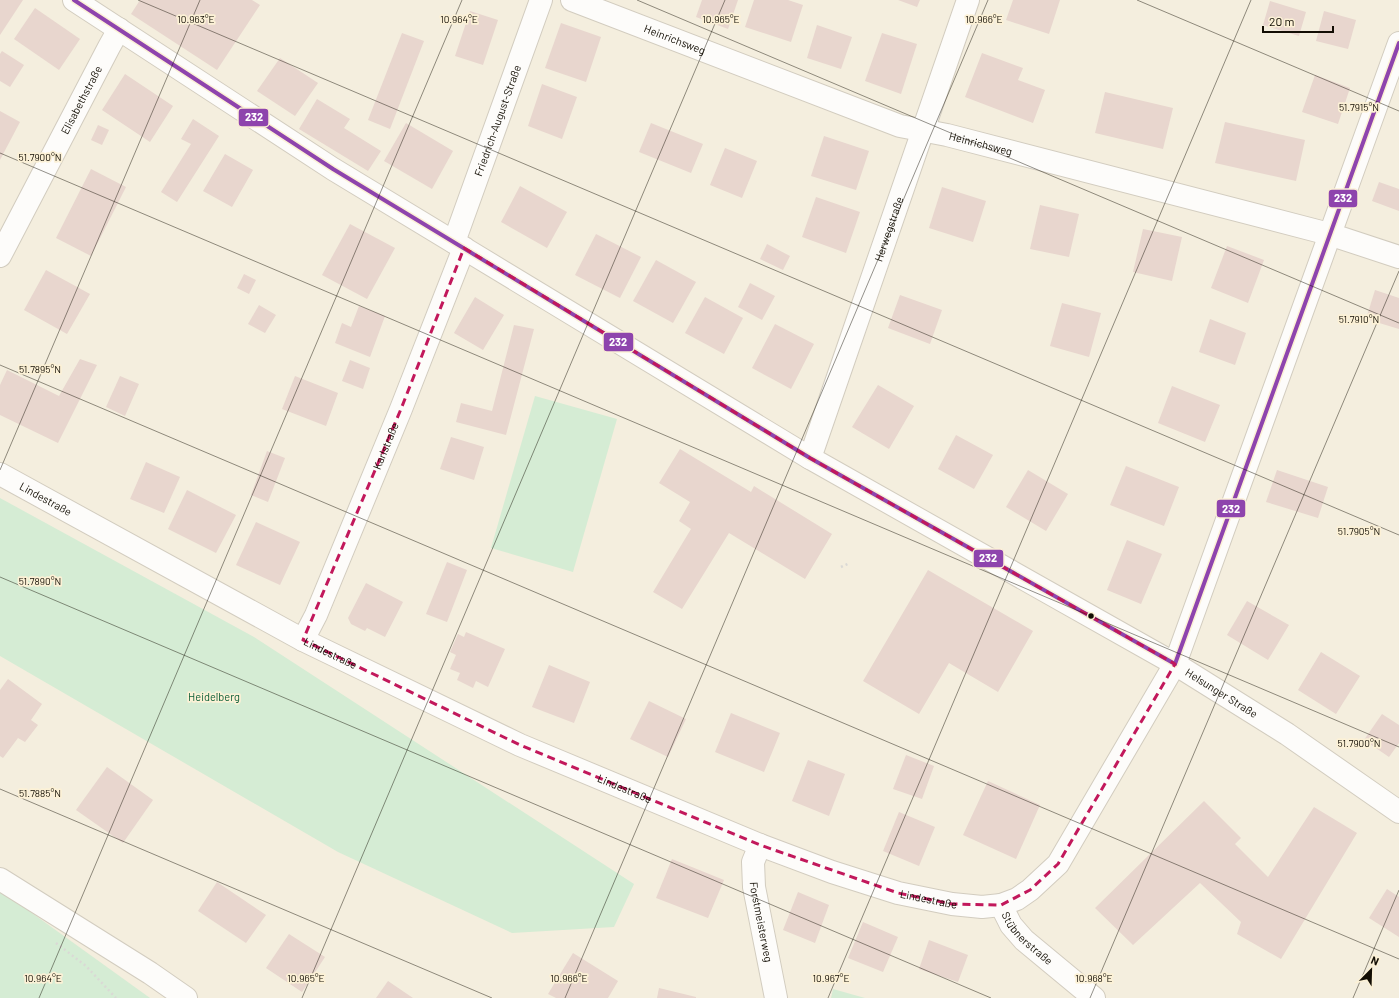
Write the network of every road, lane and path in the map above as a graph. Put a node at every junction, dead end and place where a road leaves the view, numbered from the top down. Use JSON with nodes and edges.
{"nodes":[{"id":1,"x":74,"y":0,"type":"edge"},
{"id":2,"x":542,"y":0,"type":"edge"},
{"id":3,"x":572,"y":0,"type":"edge"},
{"id":4,"x":968,"y":0,"type":"edge"},
{"id":5,"x":119,"y":29,"type":"junction"},
{"id":6,"x":1399,"y":43,"type":"edge"},
{"id":7,"x":923,"y":131,"type":"junction"},
{"id":8,"x":1329,"y":234,"type":"junction"},
{"id":9,"x":459,"y":245,"type":"junction"},
{"id":10,"x":0,"y":256,"type":"edge"},
{"id":11,"x":1399,"y":257,"type":"edge"},
{"id":12,"x":810,"y":458,"type":"junction"},
{"id":13,"x":0,"y":474,"type":"edge"},
{"id":14,"x":850,"y":563,"type":"dead end"},
{"id":15,"x":841,"y":567,"type":"dead end"},
{"id":16,"x":303,"y":640,"type":"junction"},
{"id":17,"x":1175,"y":664,"type":"junction"},
{"id":18,"x":1399,"y":812,"type":"edge"},
{"id":19,"x":760,"y":846,"type":"junction"},
{"id":20,"x":0,"y":880,"type":"edge"},
{"id":21,"x":1001,"y":905,"type":"junction"},
{"id":22,"x":55,"y":943,"type":"dead end"},
{"id":23,"x":116,"y":998,"type":"edge"},
{"id":24,"x":186,"y":998,"type":"edge"},
{"id":25,"x":776,"y":998,"type":"edge"},
{"id":26,"x":1094,"y":998,"type":"edge"}],
"edges":[{"from":1,"to":5,"type":"street","name":"Helsunger Straße"},
{"from":2,"to":9,"type":"street","name":"Friedrich-August-Straße"},
{"from":3,"to":7,"type":"street","name":"Heinrichsweg"},
{"from":4,"to":7,"type":"street","name":"Herwegstraße"},
{"from":5,"to":9,"type":"street","name":"Helsunger Straße"},
{"from":5,"to":10,"type":"street","name":"Elisabethstraße"},
{"from":6,"to":8,"type":"street","name":"Lindestraße"},
{"from":7,"to":8,"type":"street","name":"Heinrichsweg"},
{"from":7,"to":12,"type":"street","name":"Herwegstraße"},
{"from":8,"to":11,"type":"street","name":"Heinrichsweg"},
{"from":8,"to":17,"type":"street","name":"Lindestraße"},
{"from":9,"to":12,"type":"street","name":"Helsunger Straße"},
{"from":9,"to":16,"type":"street","name":"Karlstraße"},
{"from":12,"to":17,"type":"street","name":"Helsunger Straße"},
{"from":13,"to":16,"type":"street","name":"Lindestraße"},
{"from":14,"to":15,"type":"path"},
{"from":16,"to":19,"type":"street","name":"Lindestraße"},
{"from":17,"to":18,"type":"street","name":"Helsunger Straße"},
{"from":17,"to":21,"type":"street","name":"Lindestraße"},
{"from":19,"to":21,"type":"street","name":"Lindestraße"},
{"from":19,"to":25,"type":"street","name":"Forstmeisterweg"},
{"from":20,"to":24,"type":"street"},
{"from":21,"to":26,"type":"street","name":"Stübnerstraße"},
{"from":22,"to":23,"type":"path"}]}
